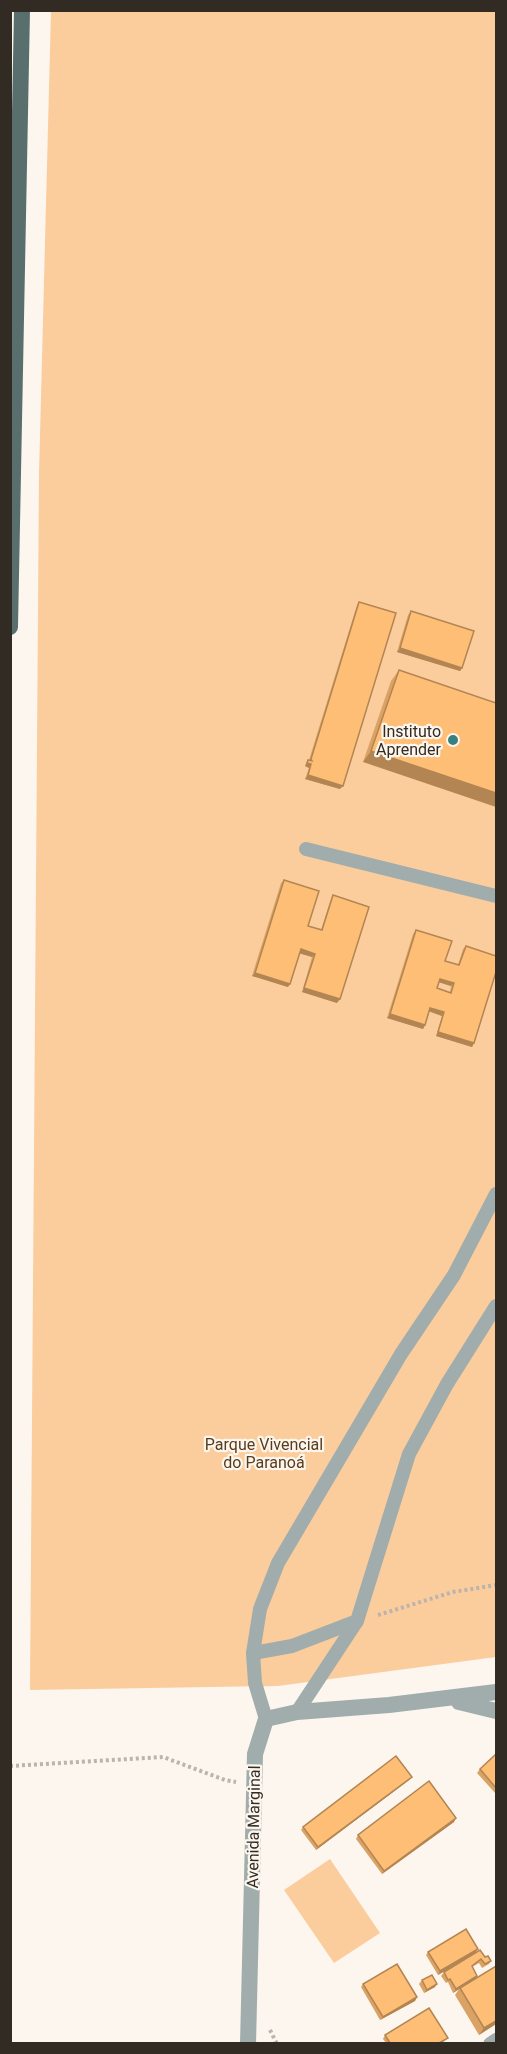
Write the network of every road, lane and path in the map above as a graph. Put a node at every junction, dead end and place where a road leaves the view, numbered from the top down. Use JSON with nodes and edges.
{"nodes":[{"id":1,"x":22,"y":10,"type":"edge"},
{"id":2,"x":11,"y":594,"type":"edge"},
{"id":3,"x":10,"y":627,"type":"edge"},
{"id":4,"x":306,"y":849,"type":"dead end"},
{"id":5,"x":496,"y":896,"type":"edge"},
{"id":6,"x":496,"y":1194,"type":"edge"},
{"id":7,"x":496,"y":1306,"type":"edge"},
{"id":8,"x":496,"y":1585,"type":"edge"},
{"id":9,"x":357,"y":1621,"type":"junction"},
{"id":10,"x":253,"y":1653,"type":"junction"},
{"id":11,"x":496,"y":1692,"type":"edge"},
{"id":12,"x":443,"y":1700,"type":"junction"},
{"id":13,"x":496,"y":1711,"type":"edge"},
{"id":14,"x":297,"y":1712,"type":"junction"},
{"id":15,"x":266,"y":1719,"type":"junction"},
{"id":16,"x":10,"y":1766,"type":"edge"},
{"id":17,"x":254,"y":1785,"type":"junction"},
{"id":18,"x":496,"y":2040,"type":"edge"},
{"id":19,"x":248,"y":2043,"type":"edge"},
{"id":20,"x":490,"y":2043,"type":"edge"}],
"edges":[{"from":1,"to":2,"type":"main road"},
{"from":2,"to":3,"type":"main road"},
{"from":4,"to":5,"type":"lane"},
{"from":6,"to":10,"type":"lane"},
{"from":7,"to":9,"type":"lane"},
{"from":8,"to":9,"type":"path"},
{"from":9,"to":10,"type":"lane"},
{"from":9,"to":14,"type":"lane"},
{"from":10,"to":15,"type":"lane"},
{"from":11,"to":12,"type":"street"},
{"from":12,"to":13,"type":"street"},
{"from":12,"to":14,"type":"street"},
{"from":14,"to":15,"type":"street"},
{"from":15,"to":17,"type":"street","name":"Avenida Marginal"},
{"from":16,"to":17,"type":"path"},
{"from":17,"to":19,"type":"street","name":"Avenida Marginal"},
{"from":18,"to":20,"type":"lane"}]}
